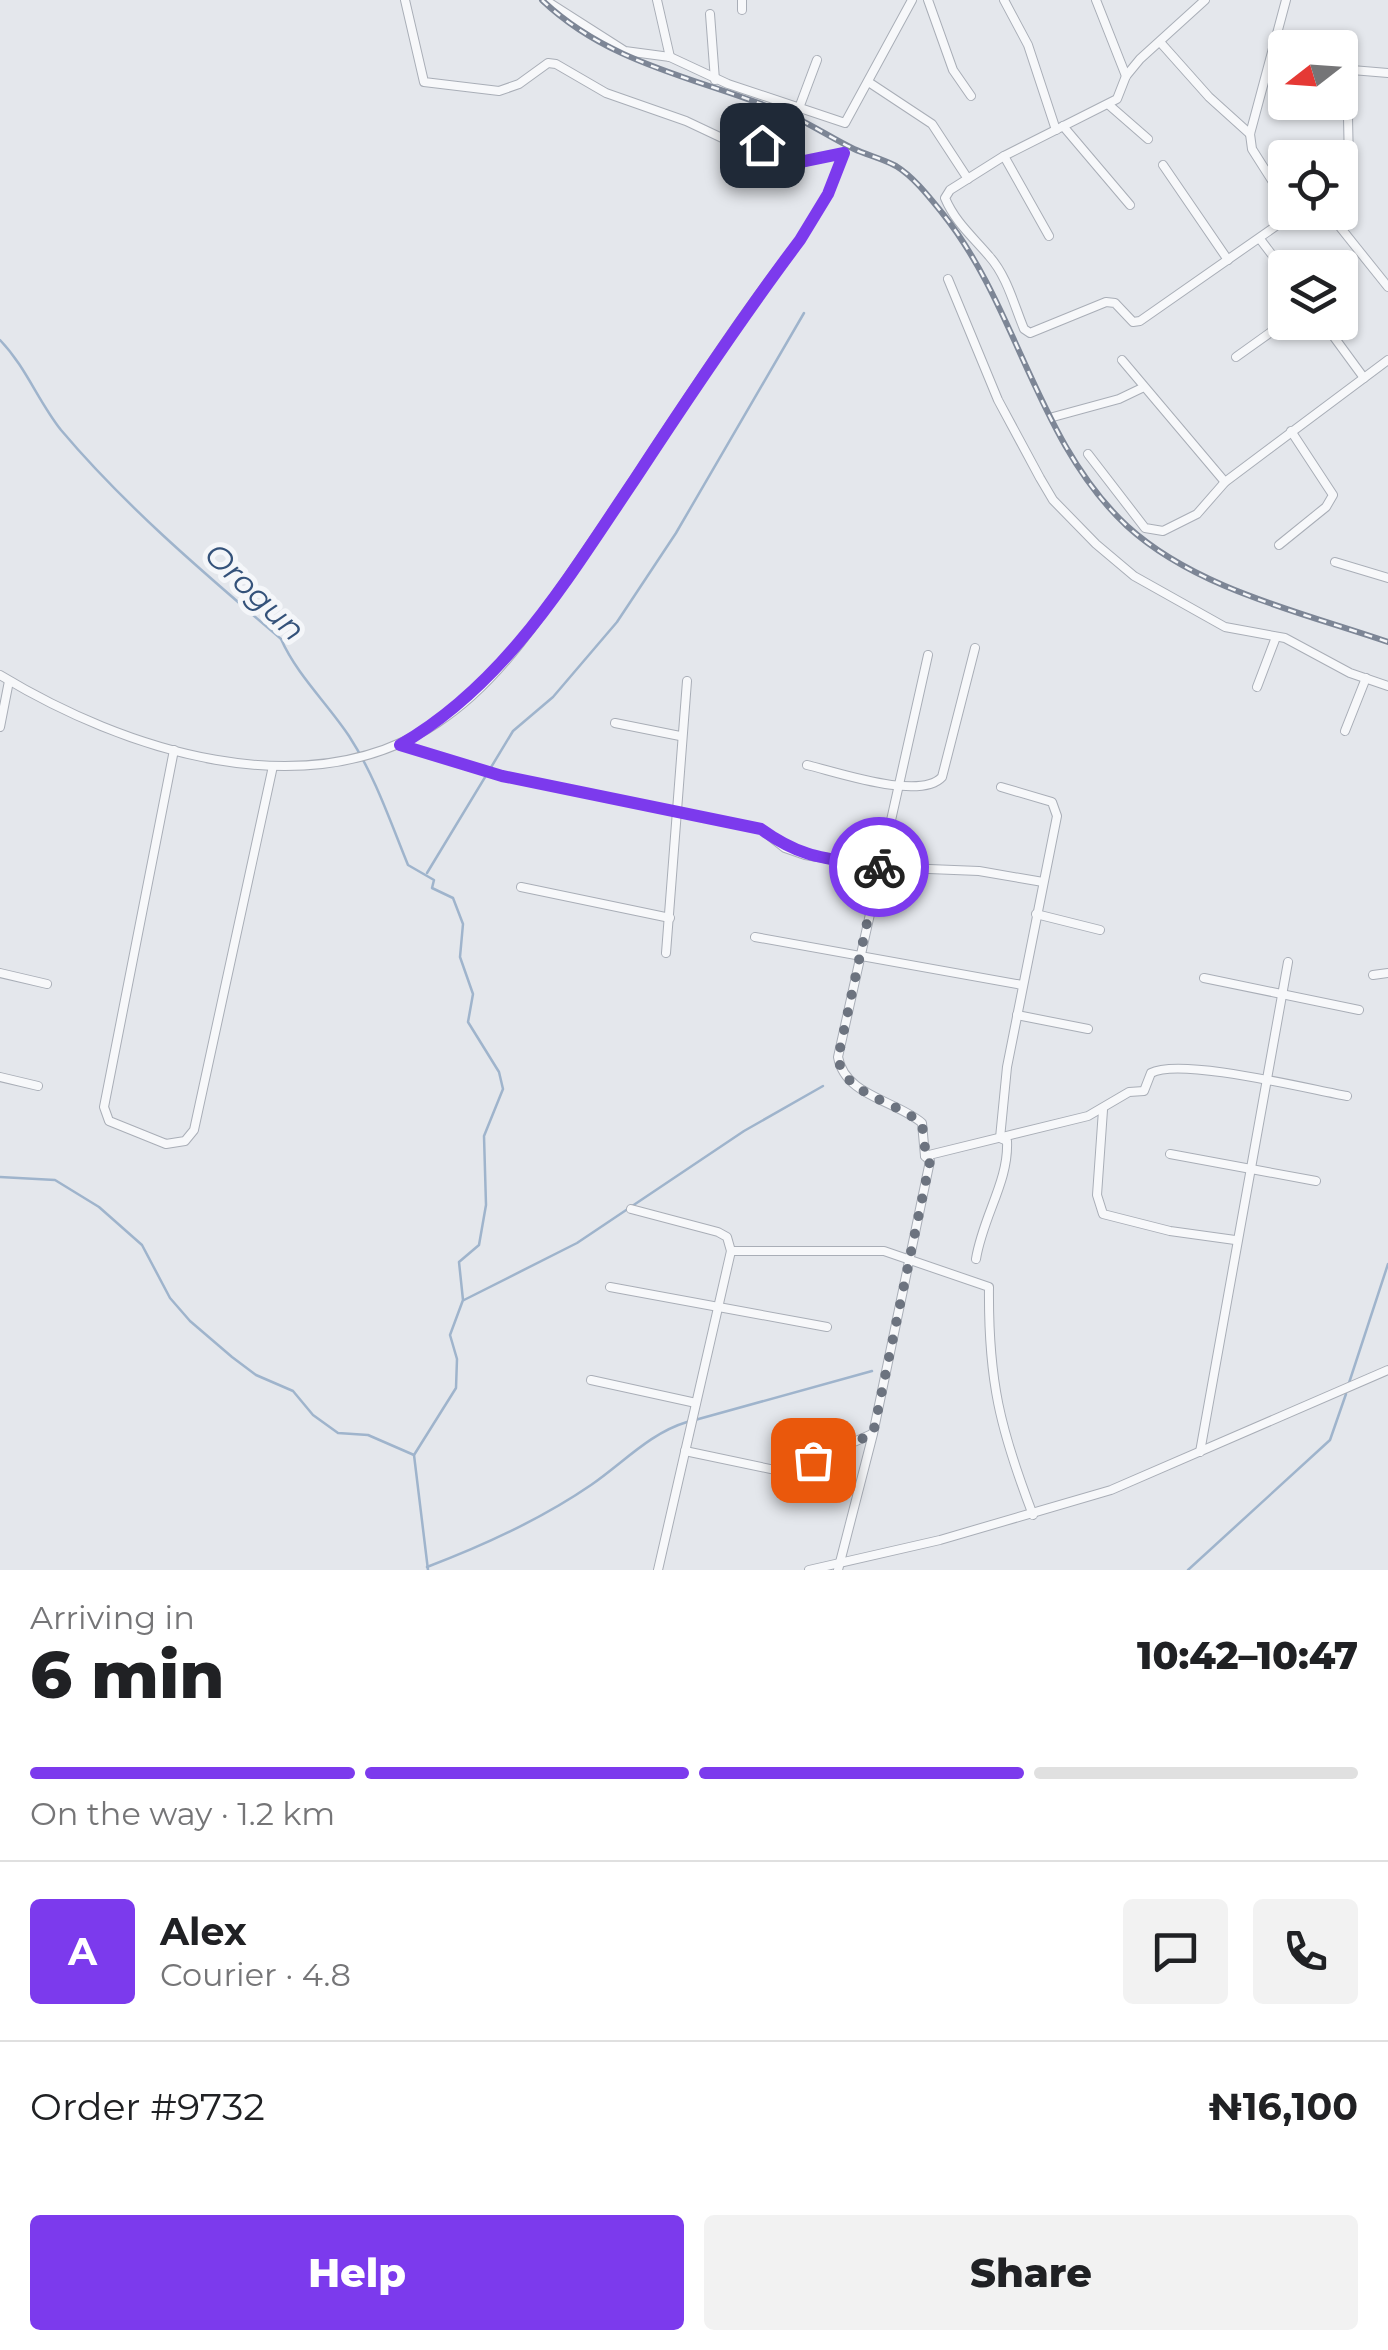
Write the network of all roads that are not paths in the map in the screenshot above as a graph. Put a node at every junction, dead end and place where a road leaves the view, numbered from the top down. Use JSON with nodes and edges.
{"nodes":[{"id":1,"x":405,"y":0,"type":"edge"},
{"id":2,"x":545,"y":0,"type":"edge"},
{"id":3,"x":570,"y":0,"type":"edge"},
{"id":4,"x":658,"y":0,"type":"edge"},
{"id":5,"x":912,"y":0,"type":"edge"},
{"id":6,"x":928,"y":0,"type":"edge"},
{"id":7,"x":1004,"y":0,"type":"edge"},
{"id":8,"x":1096,"y":0,"type":"edge"},
{"id":9,"x":1205,"y":0,"type":"edge"},
{"id":10,"x":1286,"y":0,"type":"edge"},
{"id":11,"x":567,"y":14,"type":"junction"},
{"id":12,"x":710,"y":14,"type":"dead end"},
{"id":13,"x":1279,"y":30,"type":"edge"},
{"id":14,"x":1160,"y":42,"type":"junction"},
{"id":15,"x":670,"y":57,"type":"junction"},
{"id":16,"x":817,"y":60,"type":"dead end"},
{"id":17,"x":1358,"y":71,"type":"edge"},
{"id":18,"x":1268,"y":73,"type":"edge"},
{"id":19,"x":1388,"y":74,"type":"edge"},
{"id":20,"x":1126,"y":76,"type":"junction"},
{"id":21,"x":716,"y":80,"type":"junction"},
{"id":22,"x":870,"y":83,"type":"junction"},
{"id":23,"x":971,"y":96,"type":"dead end"},
{"id":24,"x":1109,"y":105,"type":"junction"},
{"id":25,"x":799,"y":108,"type":"junction"},
{"id":26,"x":1060,"y":128,"type":"junction"},
{"id":27,"x":1250,"y":134,"type":"junction"},
{"id":28,"x":1148,"y":139,"type":"dead end"},
{"id":29,"x":1004,"y":156,"type":"junction"},
{"id":30,"x":1163,"y":164,"type":"dead end"},
{"id":31,"x":1268,"y":175,"type":"edge"},
{"id":32,"x":968,"y":179,"type":"junction"},
{"id":33,"x":1130,"y":205,"type":"dead end"},
{"id":34,"x":1272,"y":230,"type":"edge"},
{"id":35,"x":1342,"y":230,"type":"edge"},
{"id":36,"x":1049,"y":236,"type":"dead end"},
{"id":37,"x":1260,"y":239,"type":"junction"},
{"id":38,"x":1268,"y":250,"type":"edge"},
{"id":39,"x":1228,"y":260,"type":"junction"},
{"id":40,"x":948,"y":279,"type":"dead end"},
{"id":41,"x":1388,"y":287,"type":"edge"},
{"id":42,"x":1268,"y":334,"type":"edge"},
{"id":43,"x":1336,"y":340,"type":"edge"},
{"id":44,"x":1236,"y":357,"type":"dead end"},
{"id":45,"x":1122,"y":360,"type":"dead end"},
{"id":46,"x":1388,"y":360,"type":"edge"},
{"id":47,"x":1364,"y":378,"type":"junction"},
{"id":48,"x":1142,"y":388,"type":"junction"},
{"id":49,"x":1053,"y":417,"type":"dead end"},
{"id":50,"x":1291,"y":431,"type":"junction"},
{"id":51,"x":1088,"y":454,"type":"dead end"},
{"id":52,"x":1225,"y":482,"type":"junction"},
{"id":53,"x":1279,"y":545,"type":"dead end"},
{"id":54,"x":1335,"y":562,"type":"dead end"},
{"id":55,"x":1388,"y":578,"type":"edge"},
{"id":56,"x":1276,"y":637,"type":"junction"},
{"id":57,"x":975,"y":648,"type":"dead end"},
{"id":58,"x":928,"y":656,"type":"dead end"},
{"id":59,"x":0,"y":675,"type":"edge"},
{"id":60,"x":1366,"y":678,"type":"junction"},
{"id":61,"x":10,"y":681,"type":"junction"},
{"id":62,"x":687,"y":681,"type":"dead end"},
{"id":63,"x":1388,"y":686,"type":"edge"},
{"id":64,"x":1257,"y":687,"type":"dead end"},
{"id":65,"x":615,"y":723,"type":"dead end"},
{"id":66,"x":0,"y":727,"type":"edge"},
{"id":67,"x":1345,"y":731,"type":"dead end"},
{"id":68,"x":680,"y":736,"type":"junction"},
{"id":69,"x":400,"y":745,"type":"junction"},
{"id":70,"x":174,"y":750,"type":"junction"},
{"id":71,"x":807,"y":765,"type":"dead end"},
{"id":72,"x":272,"y":766,"type":"junction"},
{"id":73,"x":896,"y":785,"type":"junction"},
{"id":74,"x":1001,"y":787,"type":"dead end"},
{"id":75,"x":678,"y":812,"type":"junction"},
{"id":76,"x":879,"y":867,"type":"junction"},
{"id":77,"x":1043,"y":882,"type":"junction"},
{"id":78,"x":520,"y":887,"type":"dead end"},
{"id":79,"x":1036,"y":914,"type":"junction"},
{"id":80,"x":670,"y":918,"type":"junction"},
{"id":81,"x":1100,"y":930,"type":"dead end"},
{"id":82,"x":755,"y":937,"type":"dead end"},
{"id":83,"x":666,"y":953,"type":"dead end"},
{"id":84,"x":860,"y":957,"type":"junction"},
{"id":85,"x":1288,"y":962,"type":"dead end"},
{"id":86,"x":0,"y":973,"type":"edge"},
{"id":87,"x":1388,"y":973,"type":"edge"},
{"id":88,"x":1373,"y":974,"type":"dead end"},
{"id":89,"x":1204,"y":978,"type":"dead end"},
{"id":90,"x":48,"y":984,"type":"dead end"},
{"id":91,"x":1022,"y":986,"type":"junction"},
{"id":92,"x":1282,"y":994,"type":"junction"},
{"id":93,"x":1359,"y":1010,"type":"dead end"},
{"id":94,"x":1017,"y":1015,"type":"junction"},
{"id":95,"x":1088,"y":1029,"type":"dead end"},
{"id":96,"x":0,"y":1077,"type":"edge"},
{"id":97,"x":1264,"y":1081,"type":"junction"},
{"id":98,"x":38,"y":1086,"type":"dead end"},
{"id":99,"x":1347,"y":1096,"type":"dead end"},
{"id":100,"x":1103,"y":1110,"type":"junction"},
{"id":101,"x":1000,"y":1138,"type":"junction"},
{"id":102,"x":1170,"y":1154,"type":"dead end"},
{"id":103,"x":926,"y":1156,"type":"junction"},
{"id":104,"x":1248,"y":1168,"type":"junction"},
{"id":105,"x":1316,"y":1181,"type":"dead end"},
{"id":106,"x":631,"y":1209,"type":"dead end"},
{"id":107,"x":1235,"y":1240,"type":"junction"},
{"id":108,"x":731,"y":1251,"type":"junction"},
{"id":109,"x":910,"y":1259,"type":"junction"},
{"id":110,"x":976,"y":1259,"type":"dead end"},
{"id":111,"x":610,"y":1287,"type":"dead end"},
{"id":112,"x":718,"y":1309,"type":"junction"},
{"id":113,"x":827,"y":1327,"type":"dead end"},
{"id":114,"x":1388,"y":1370,"type":"edge"},
{"id":115,"x":591,"y":1380,"type":"dead end"},
{"id":116,"x":696,"y":1403,"type":"junction"},
{"id":117,"x":873,"y":1434,"type":"junction"},
{"id":118,"x":686,"y":1450,"type":"junction"},
{"id":119,"x":1200,"y":1452,"type":"junction"},
{"id":120,"x":1032,"y":1515,"type":"junction"},
{"id":121,"x":838,"y":1567,"type":"edge"},
{"id":122,"x":658,"y":1570,"type":"edge"},
{"id":123,"x":809,"y":1570,"type":"edge"}],
"edges":[{"from":1,"to":69,"type":"street"},
{"from":2,"to":11,"type":"street"},
{"from":3,"to":11,"type":"street"},
{"from":4,"to":15,"type":"street"},
{"from":5,"to":22,"type":"street"},
{"from":6,"to":23,"type":"street"},
{"from":7,"to":26,"type":"street"},
{"from":8,"to":20,"type":"street"},
{"from":9,"to":14,"type":"street"},
{"from":10,"to":13,"type":"street"},
{"from":11,"to":15,"type":"street"},
{"from":12,"to":21,"type":"street"},
{"from":14,"to":20,"type":"street"},
{"from":14,"to":27,"type":"street"},
{"from":15,"to":21,"type":"street"},
{"from":16,"to":25,"type":"street"},
{"from":17,"to":19,"type":"street"},
{"from":18,"to":27,"type":"street"},
{"from":20,"to":24,"type":"street"},
{"from":21,"to":25,"type":"street"},
{"from":22,"to":25,"type":"street"},
{"from":22,"to":32,"type":"street"},
{"from":24,"to":26,"type":"street"},
{"from":24,"to":28,"type":"street"},
{"from":26,"to":29,"type":"street"},
{"from":26,"to":33,"type":"street"},
{"from":27,"to":31,"type":"street"},
{"from":29,"to":32,"type":"street"},
{"from":29,"to":36,"type":"street"},
{"from":30,"to":39,"type":"street"},
{"from":32,"to":39,"type":"street"},
{"from":34,"to":37,"type":"street"},
{"from":35,"to":41,"type":"street"},
{"from":37,"to":38,"type":"street"},
{"from":37,"to":39,"type":"street"},
{"from":40,"to":56,"type":"street"},
{"from":42,"to":44,"type":"street"},
{"from":43,"to":47,"type":"street"},
{"from":45,"to":48,"type":"street"},
{"from":46,"to":47,"type":"street"},
{"from":47,"to":50,"type":"street"},
{"from":48,"to":49,"type":"street"},
{"from":48,"to":52,"type":"street"},
{"from":50,"to":52,"type":"street"},
{"from":50,"to":53,"type":"street"},
{"from":51,"to":52,"type":"street"},
{"from":54,"to":55,"type":"street"},
{"from":56,"to":60,"type":"street"},
{"from":56,"to":64,"type":"street"},
{"from":57,"to":73,"type":"street"},
{"from":58,"to":73,"type":"street"},
{"from":59,"to":61,"type":"street"},
{"from":60,"to":63,"type":"street"},
{"from":60,"to":67,"type":"street"},
{"from":61,"to":66,"type":"street"},
{"from":61,"to":70,"type":"street"},
{"from":62,"to":68,"type":"street"},
{"from":65,"to":68,"type":"street"},
{"from":68,"to":75,"type":"street"},
{"from":69,"to":72,"type":"street"},
{"from":69,"to":75,"type":"street"},
{"from":70,"to":72,"type":"street"},
{"from":70,"to":72,"type":"street"},
{"from":71,"to":73,"type":"street"},
{"from":73,"to":76,"type":"street"},
{"from":74,"to":77,"type":"street"},
{"from":75,"to":76,"type":"street"},
{"from":75,"to":80,"type":"street"},
{"from":76,"to":77,"type":"street"},
{"from":76,"to":84,"type":"street"},
{"from":77,"to":79,"type":"street"},
{"from":78,"to":80,"type":"street"},
{"from":79,"to":81,"type":"street"},
{"from":79,"to":91,"type":"street"},
{"from":80,"to":83,"type":"street"},
{"from":82,"to":84,"type":"street"},
{"from":84,"to":91,"type":"street"},
{"from":84,"to":103,"type":"street"},
{"from":85,"to":92,"type":"street"},
{"from":86,"to":90,"type":"street"},
{"from":87,"to":88,"type":"street"},
{"from":89,"to":92,"type":"street"},
{"from":91,"to":94,"type":"street"},
{"from":92,"to":93,"type":"street"},
{"from":92,"to":97,"type":"street"},
{"from":94,"to":95,"type":"street"},
{"from":94,"to":101,"type":"street"},
{"from":96,"to":98,"type":"street"},
{"from":97,"to":99,"type":"street"},
{"from":97,"to":100,"type":"street"},
{"from":97,"to":104,"type":"street"},
{"from":100,"to":101,"type":"street"},
{"from":100,"to":107,"type":"street"},
{"from":101,"to":103,"type":"street"},
{"from":101,"to":110,"type":"street"},
{"from":102,"to":104,"type":"street"},
{"from":103,"to":109,"type":"street"},
{"from":104,"to":105,"type":"street"},
{"from":104,"to":107,"type":"street"},
{"from":106,"to":108,"type":"street"},
{"from":107,"to":119,"type":"street"},
{"from":108,"to":109,"type":"street"},
{"from":108,"to":112,"type":"street"},
{"from":109,"to":117,"type":"street"},
{"from":109,"to":120,"type":"street"},
{"from":111,"to":112,"type":"street"},
{"from":112,"to":113,"type":"street"},
{"from":112,"to":116,"type":"street"},
{"from":114,"to":119,"type":"street"},
{"from":115,"to":116,"type":"street"},
{"from":116,"to":118,"type":"street"},
{"from":117,"to":118,"type":"street"},
{"from":117,"to":121,"type":"street"},
{"from":118,"to":122,"type":"street"},
{"from":119,"to":120,"type":"street"},
{"from":120,"to":121,"type":"street"},
{"from":121,"to":123,"type":"street"}]}
